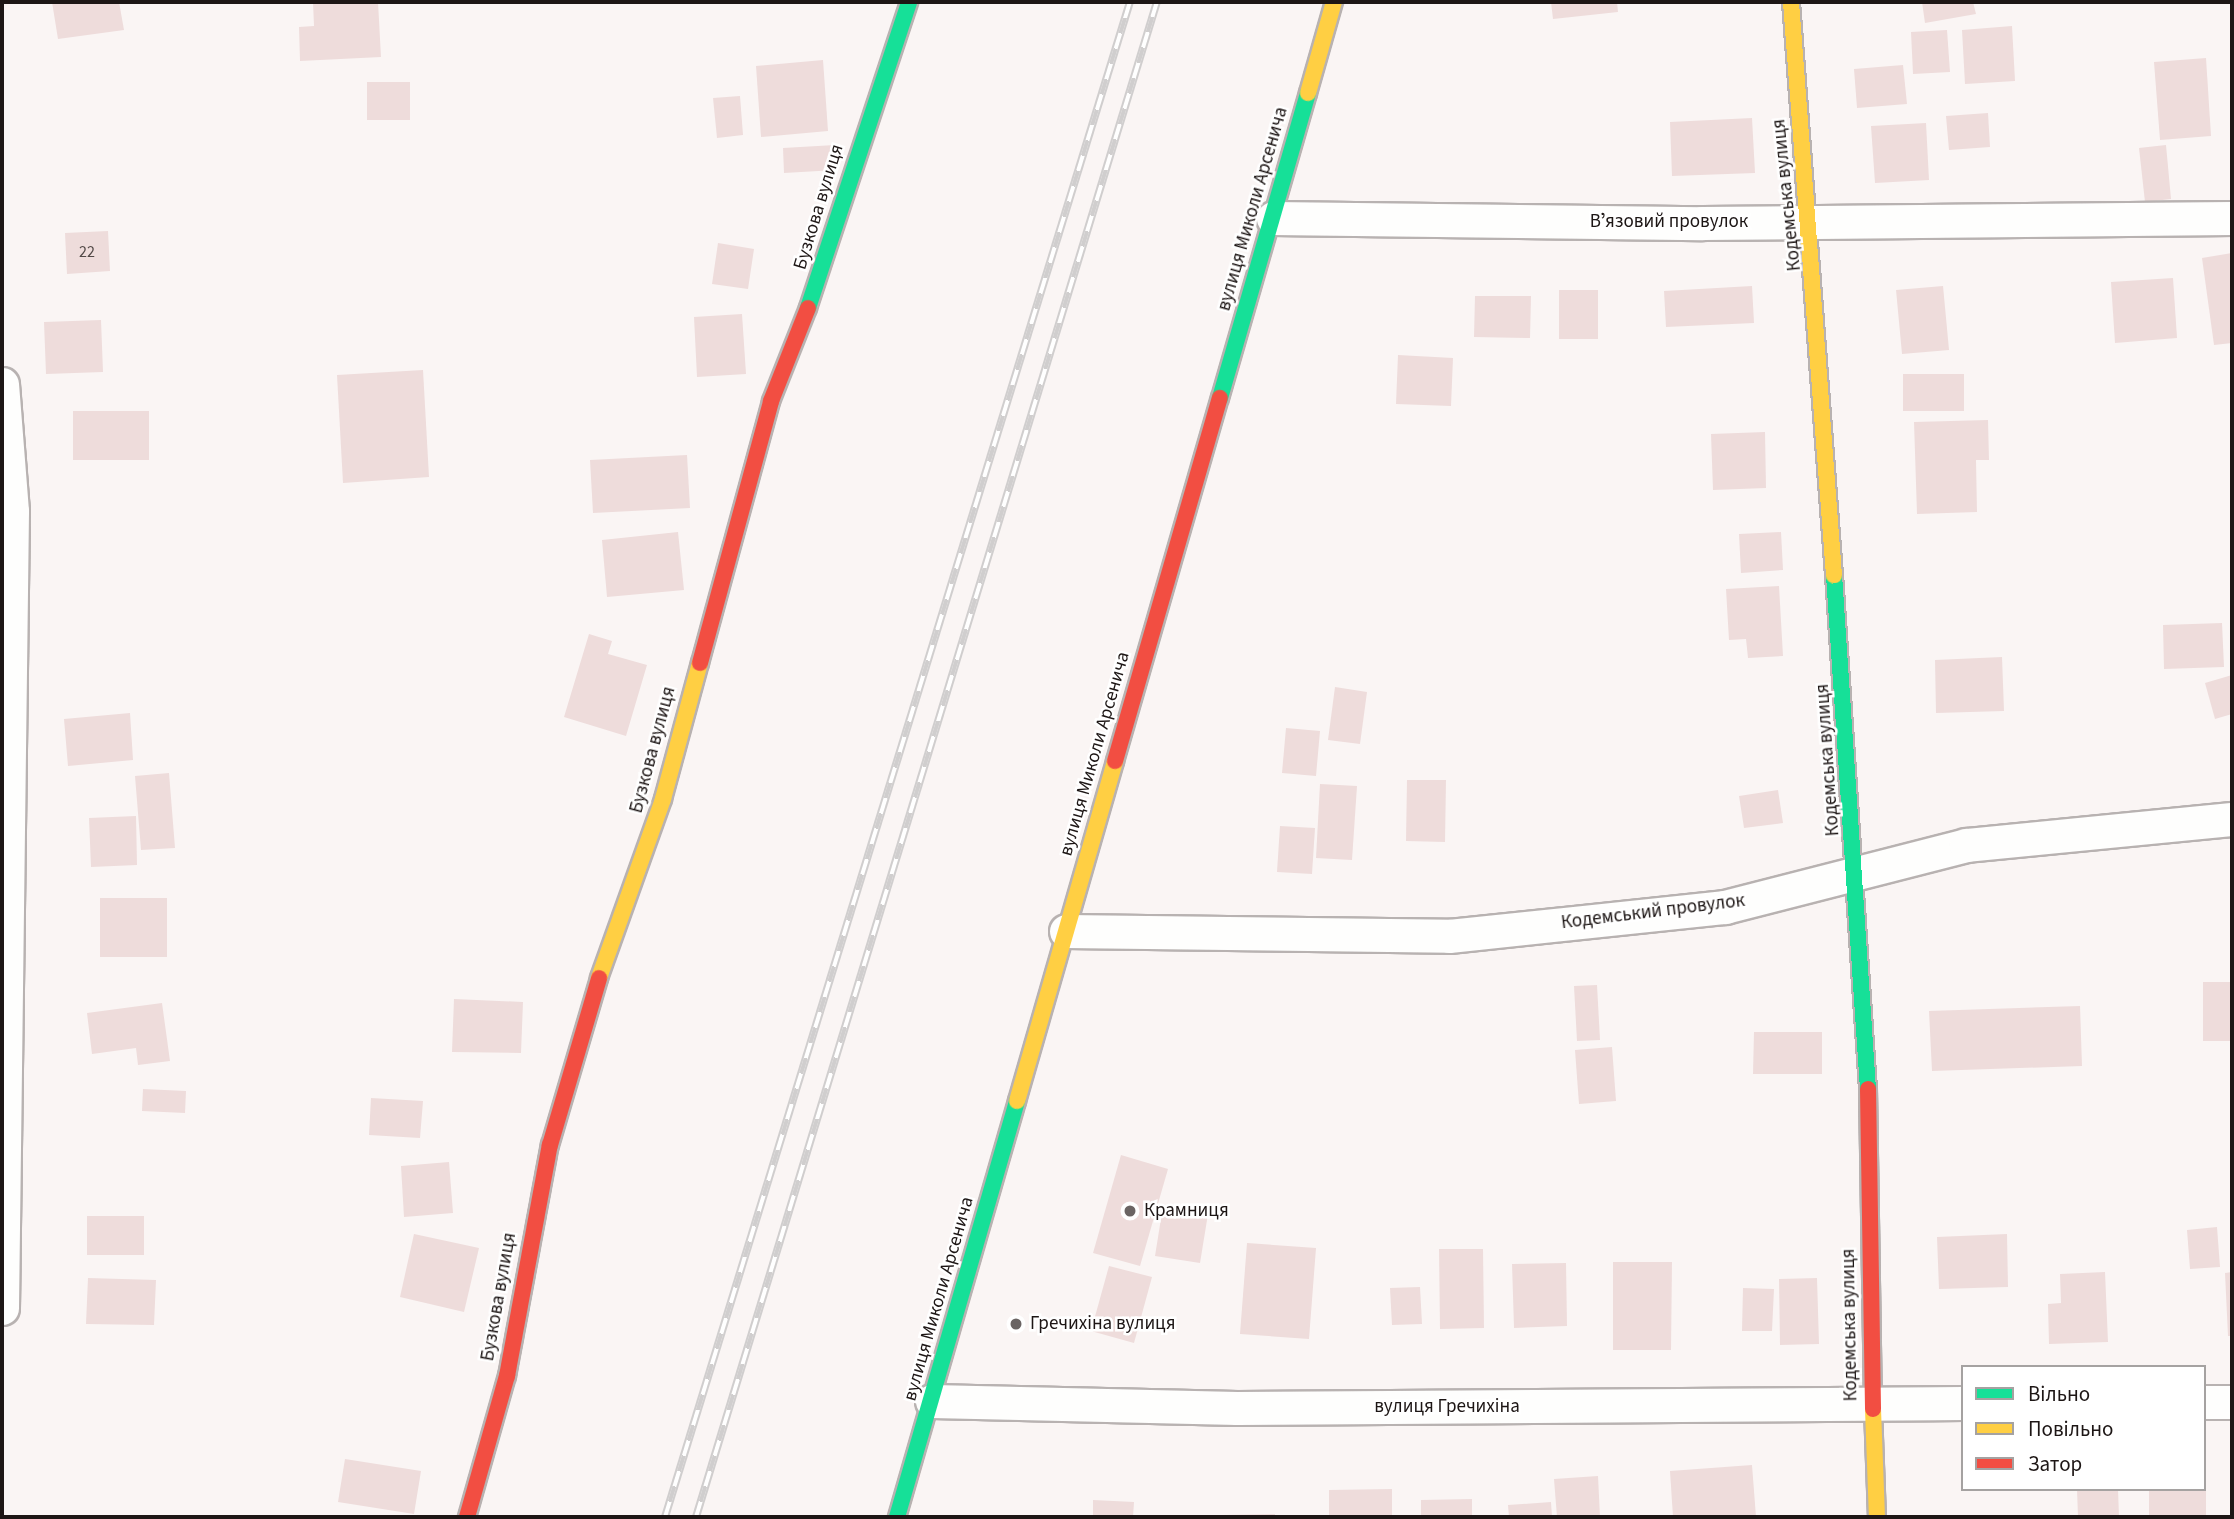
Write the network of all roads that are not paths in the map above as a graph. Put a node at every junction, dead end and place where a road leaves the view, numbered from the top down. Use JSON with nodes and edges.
{"nodes":[{"id":1,"x":909,"y":2,"type":"edge"},
{"id":2,"x":1334,"y":2,"type":"edge"},
{"id":3,"x":1791,"y":2,"type":"edge"},
{"id":4,"x":1273,"y":218,"type":"junction"},
{"id":5,"x":2232,"y":218,"type":"edge"},
{"id":6,"x":1811,"y":222,"type":"junction"},
{"id":7,"x":2,"y":384,"type":"edge"},
{"id":8,"x":2232,"y":819,"type":"edge"},
{"id":9,"x":1856,"y":874,"type":"junction"},
{"id":10,"x":1066,"y":931,"type":"junction"},
{"id":11,"x":2,"y":1308,"type":"edge"},
{"id":12,"x":932,"y":1401,"type":"junction"},
{"id":13,"x":1871,"y":1401,"type":"junction"},
{"id":14,"x":2206,"y":1402,"type":"edge"},
{"id":15,"x":2232,"y":1402,"type":"edge"},
{"id":16,"x":1961,"y":1403,"type":"edge"},
{"id":17,"x":467,"y":1517,"type":"edge"},
{"id":18,"x":897,"y":1517,"type":"edge"},
{"id":19,"x":1877,"y":1517,"type":"edge"}],
"edges":[{"from":1,"to":17,"type":"street","name":"Бузкова вулиця"},
{"from":2,"to":4,"type":"street","name":"вулиця Миколи Арсенича"},
{"from":3,"to":6,"type":"street","name":"Кодемська вулиця"},
{"from":4,"to":6,"type":"street","name":"Вʼязовий провулок"},
{"from":4,"to":10,"type":"street","name":"вулиця Миколи Арсенича"},
{"from":5,"to":6,"type":"street","name":"Вʼязовий провулок"},
{"from":6,"to":9,"type":"street","name":"Кодемська вулиця"},
{"from":7,"to":11,"type":"street"},
{"from":8,"to":9,"type":"street","name":"Кодемський провулок"},
{"from":9,"to":10,"type":"street","name":"Кодемський провулок"},
{"from":9,"to":13,"type":"street","name":"Кодемська вулиця"},
{"from":10,"to":12,"type":"street","name":"вулиця Миколи Арсенича"},
{"from":12,"to":13,"type":"street","name":"вулиця Гречихіна"},
{"from":12,"to":18,"type":"street","name":"вулиця Миколи Арсенича"},
{"from":13,"to":16,"type":"street","name":"вулиця Гречихіна"},
{"from":13,"to":19,"type":"street","name":"Кодемська вулиця"},
{"from":14,"to":15,"type":"street"}]}
